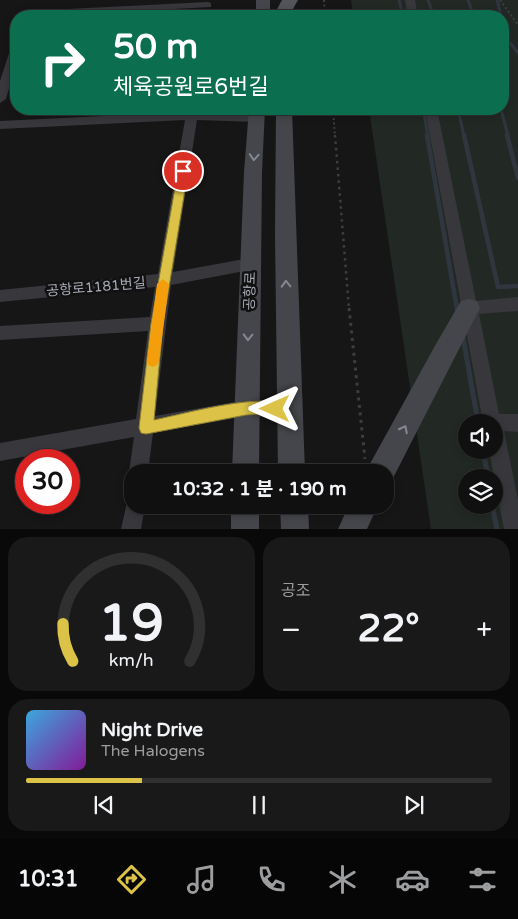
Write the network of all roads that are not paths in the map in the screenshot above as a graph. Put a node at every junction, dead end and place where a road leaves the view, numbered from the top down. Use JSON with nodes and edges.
{"nodes":[{"id":1,"x":209,"y":2,"type":"edge"},
{"id":2,"x":96,"y":10,"type":"edge"},
{"id":3,"x":10,"y":66,"type":"edge"},
{"id":4,"x":0,"y":99,"type":"edge"},
{"id":5,"x":161,"y":115,"type":"edge"},
{"id":6,"x":193,"y":115,"type":"edge"},
{"id":7,"x":256,"y":115,"type":"edge"},
{"id":8,"x":284,"y":115,"type":"edge"},
{"id":9,"x":432,"y":115,"type":"edge"},
{"id":10,"x":0,"y":125,"type":"edge"},
{"id":11,"x":250,"y":264,"type":"junction"},
{"id":12,"x":164,"y":280,"type":"junction"},
{"id":13,"x":0,"y":296,"type":"edge"},
{"id":14,"x":518,"y":304,"type":"edge"},
{"id":15,"x":469,"y":308,"type":"junction"},
{"id":16,"x":157,"y":324,"type":"junction"},
{"id":17,"x":0,"y":333,"type":"edge"},
{"id":18,"x":246,"y":408,"type":"junction"},
{"id":19,"x":290,"y":409,"type":"junction"},
{"id":20,"x":490,"y":414,"type":"edge"},
{"id":21,"x":503,"y":422,"type":"edge"},
{"id":22,"x":518,"y":423,"type":"edge"},
{"id":23,"x":146,"y":428,"type":"junction"},
{"id":24,"x":0,"y":452,"type":"edge"},
{"id":25,"x":501,"y":459,"type":"edge"},
{"id":26,"x":140,"y":464,"type":"edge"},
{"id":27,"x":245,"y":464,"type":"edge"},
{"id":28,"x":292,"y":464,"type":"edge"},
{"id":29,"x":376,"y":464,"type":"edge"},
{"id":30,"x":134,"y":514,"type":"edge"},
{"id":31,"x":245,"y":514,"type":"edge"},
{"id":32,"x":294,"y":514,"type":"edge"},
{"id":33,"x":360,"y":514,"type":"edge"},
{"id":34,"x":515,"y":524,"type":"edge"},
{"id":35,"x":131,"y":529,"type":"edge"},
{"id":36,"x":245,"y":529,"type":"edge"},
{"id":37,"x":295,"y":529,"type":"edge"},
{"id":38,"x":352,"y":529,"type":"edge"}],
"edges":[{"from":1,"to":2,"type":"street"},
{"from":3,"to":4,"type":"street"},
{"from":5,"to":10,"type":"street"},
{"from":6,"to":12,"type":"street"},
{"from":7,"to":11,"type":"main road","name":"공항로","one_way":true},
{"from":19,"to":8,"type":"main road","one_way":true},
{"from":9,"to":15,"type":"street"},
{"from":11,"to":12,"type":"street","name":"공항로1181번길"},
{"from":11,"to":18,"type":"main road","name":"공항로","one_way":true},
{"from":12,"to":13,"type":"street","name":"공항로1181번길"},
{"from":12,"to":16,"type":"street"},
{"from":14,"to":15,"type":"street"},
{"from":15,"to":20,"type":"street"},
{"from":29,"to":15,"type":"main road","one_way":true},
{"from":16,"to":17,"type":"street"},
{"from":16,"to":23,"type":"street"},
{"from":18,"to":19,"type":"street"},
{"from":18,"to":23,"type":"street"},
{"from":18,"to":27,"type":"main road","name":"공항로"},
{"from":19,"to":28,"type":"main road"},
{"from":21,"to":22,"type":"street"},
{"from":23,"to":24,"type":"street"},
{"from":23,"to":26,"type":"street"},
{"from":25,"to":34,"type":"street"},
{"from":30,"to":35,"type":"street"},
{"from":31,"to":36,"type":"main road"},
{"from":32,"to":37,"type":"main road"},
{"from":33,"to":38,"type":"main road"}]}
